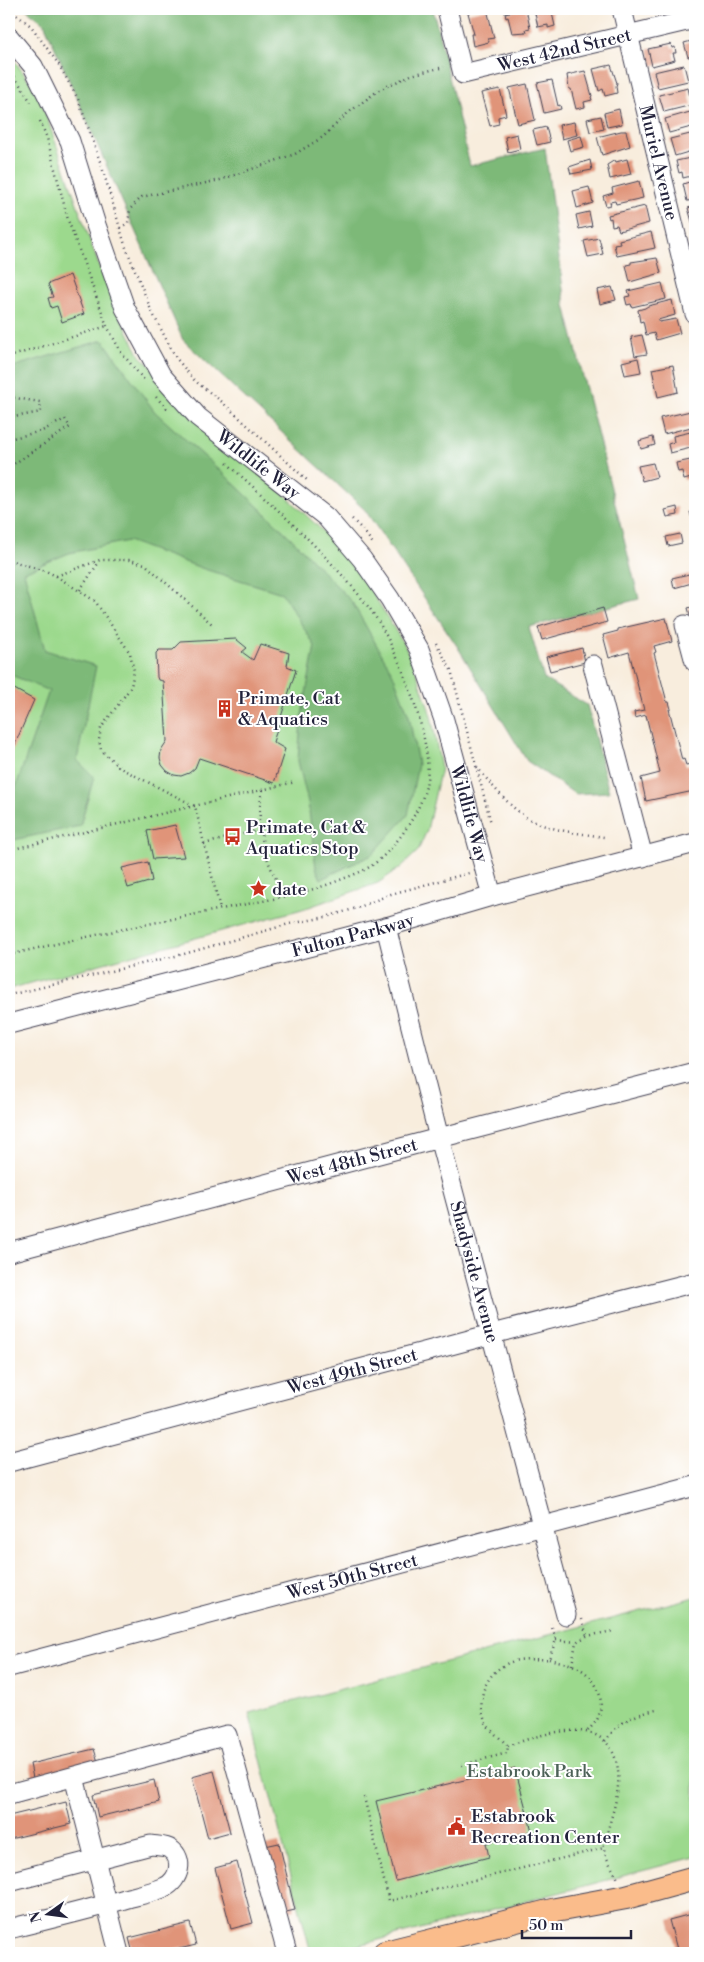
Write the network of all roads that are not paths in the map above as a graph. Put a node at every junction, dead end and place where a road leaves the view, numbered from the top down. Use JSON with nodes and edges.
{"nodes":[{"id":1,"x":447,"y":9,"type":"edge"},
{"id":2,"x":622,"y":9,"type":"edge"},
{"id":3,"x":695,"y":19,"type":"edge"},
{"id":4,"x":628,"y":35,"type":"junction"},
{"id":5,"x":9,"y":37,"type":"edge"},
{"id":6,"x":695,"y":314,"type":"edge"},
{"id":7,"x":685,"y":625,"type":"dead end"},
{"id":8,"x":695,"y":662,"type":"edge"},
{"id":9,"x":593,"y":665,"type":"dead end"},
{"id":10,"x":695,"y":843,"type":"edge"},
{"id":11,"x":644,"y":857,"type":"junction"},
{"id":12,"x":492,"y":896,"type":"junction"},
{"id":13,"x":386,"y":927,"type":"junction"},
{"id":14,"x":9,"y":1024,"type":"edge"},
{"id":15,"x":695,"y":1072,"type":"edge"},
{"id":16,"x":439,"y":1138,"type":"junction"},
{"id":17,"x":9,"y":1252,"type":"edge"},
{"id":18,"x":695,"y":1282,"type":"edge"},
{"id":19,"x":492,"y":1334,"type":"junction"},
{"id":20,"x":9,"y":1462,"type":"edge"},
{"id":21,"x":695,"y":1486,"type":"edge"},
{"id":22,"x":544,"y":1526,"type":"junction"},
{"id":23,"x":567,"y":1619,"type":"road end"},
{"id":24,"x":9,"y":1667,"type":"edge"},
{"id":25,"x":74,"y":1777,"type":"junction"},
{"id":26,"x":9,"y":1794,"type":"edge"},
{"id":27,"x":96,"y":1859,"type":"junction"},
{"id":28,"x":695,"y":1878,"type":"edge"},
{"id":29,"x":9,"y":1882,"type":"edge"},
{"id":30,"x":107,"y":1905,"type":"junction"},
{"id":31,"x":9,"y":1929,"type":"edge"},
{"id":32,"x":119,"y":1953,"type":"edge"},
{"id":33,"x":287,"y":1953,"type":"edge"},
{"id":34,"x":385,"y":1953,"type":"edge"}],
"edges":[{"from":1,"to":4,"type":"street","name":"West 42nd Street"},
{"from":2,"to":4,"type":"street","name":"Muriel Avenue"},
{"from":3,"to":4,"type":"street","name":"West 42nd Street"},
{"from":4,"to":6,"type":"street","name":"Muriel Avenue"},
{"from":5,"to":12,"type":"street","name":"Wildlife Way"},
{"from":7,"to":8,"type":"street"},
{"from":9,"to":11,"type":"street"},
{"from":10,"to":11,"type":"street","name":"Fulton Parkway"},
{"from":11,"to":12,"type":"street","name":"Fulton Parkway"},
{"from":12,"to":13,"type":"street","name":"Fulton Parkway"},
{"from":13,"to":14,"type":"street","name":"Fulton Parkway"},
{"from":13,"to":16,"type":"street","name":"Shadyside Avenue"},
{"from":15,"to":16,"type":"street","name":"West 48th Street"},
{"from":16,"to":17,"type":"street","name":"West 48th Street"},
{"from":16,"to":19,"type":"street","name":"Shadyside Avenue"},
{"from":18,"to":19,"type":"street","name":"West 49th Street"},
{"from":19,"to":20,"type":"street","name":"West 49th Street"},
{"from":19,"to":22,"type":"street","name":"Shadyside Avenue"},
{"from":21,"to":22,"type":"street","name":"West 50th Street"},
{"from":22,"to":23,"type":"street","name":"Shadyside Avenue"},
{"from":22,"to":24,"type":"street","name":"West 50th Street"},
{"from":25,"to":26,"type":"street"},
{"from":25,"to":27,"type":"street"},
{"from":25,"to":33,"type":"street"},
{"from":27,"to":29,"type":"street"},
{"from":27,"to":30,"type":"street"},
{"from":27,"to":30,"type":"street"},
{"from":28,"to":34,"type":"main road"},
{"from":30,"to":31,"type":"street"},
{"from":30,"to":32,"type":"street"}]}
